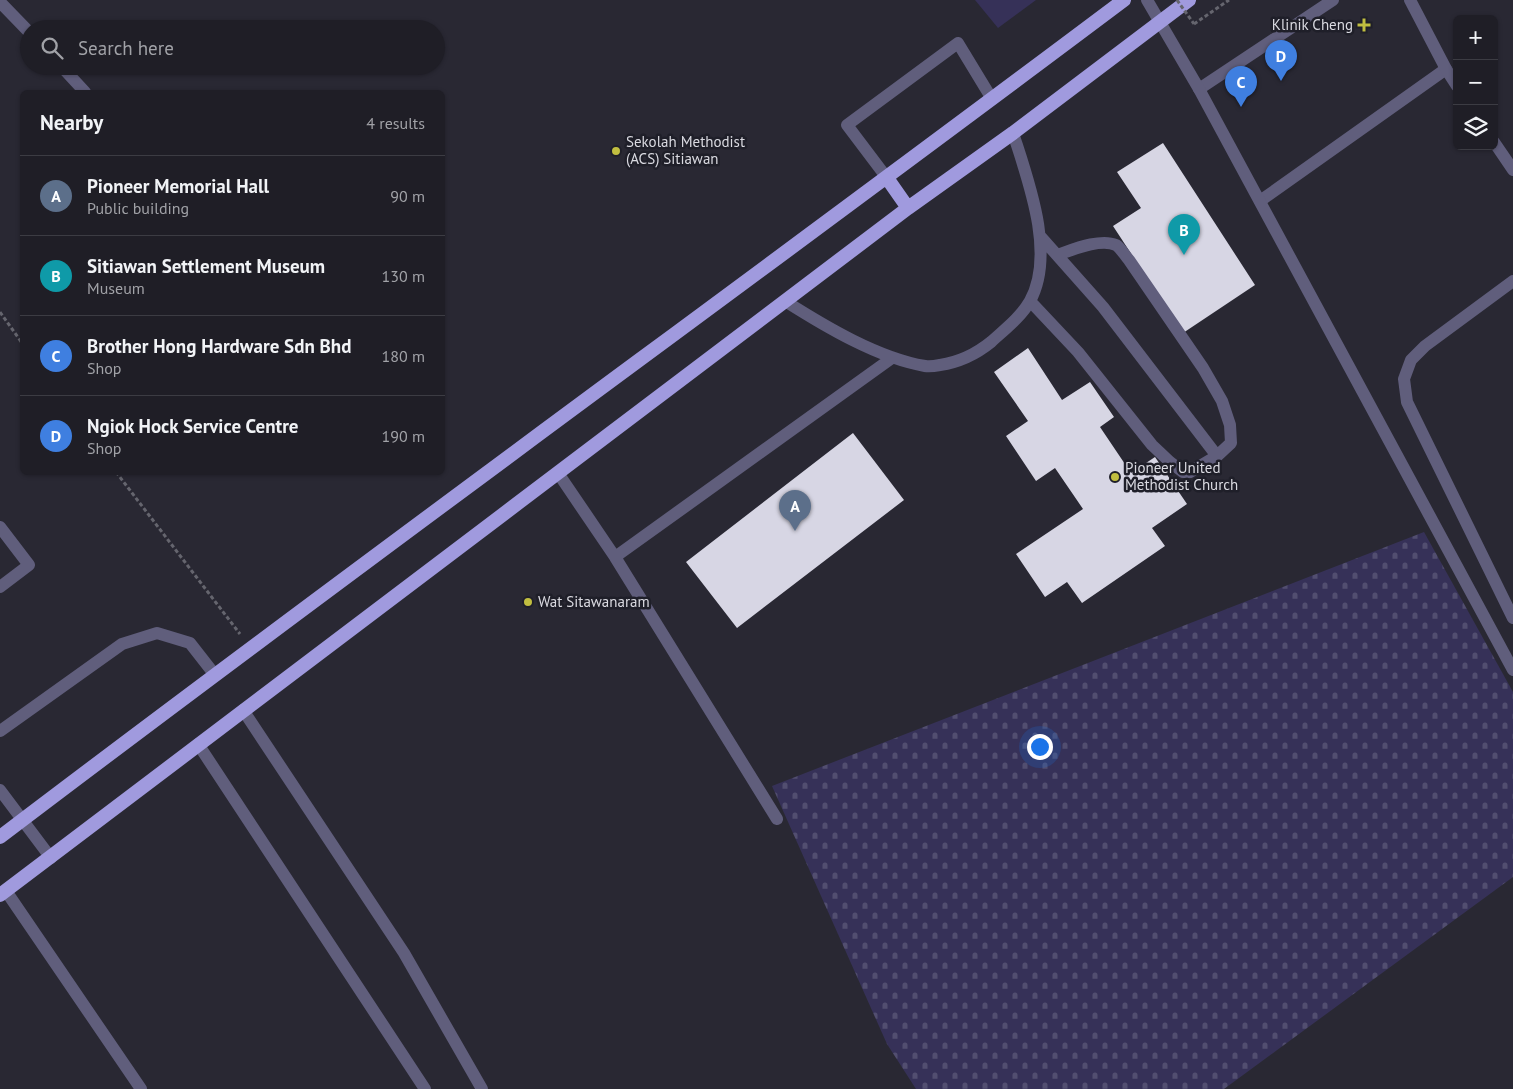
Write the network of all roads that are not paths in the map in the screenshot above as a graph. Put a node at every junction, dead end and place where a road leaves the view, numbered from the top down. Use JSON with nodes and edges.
{"nodes":[{"id":1,"x":1124,"y":0,"type":"edge"},
{"id":2,"x":1147,"y":0,"type":"edge"},
{"id":3,"x":1189,"y":0,"type":"edge"},
{"id":4,"x":1333,"y":0,"type":"edge"},
{"id":5,"x":1411,"y":0,"type":"edge"},
{"id":6,"x":0,"y":2,"type":"edge"},
{"id":7,"x":1160,"y":22,"type":"junction"},
{"id":8,"x":20,"y":23,"type":"edge"},
{"id":9,"x":1446,"y":69,"type":"junction"},
{"id":10,"x":69,"y":75,"type":"edge"},
{"id":11,"x":1453,"y":80,"type":"edge"},
{"id":12,"x":1199,"y":89,"type":"junction"},
{"id":13,"x":83,"y":90,"type":"edge"},
{"id":14,"x":992,"y":99,"type":"junction"},
{"id":15,"x":1012,"y":133,"type":"junction"},
{"id":16,"x":1498,"y":148,"type":"edge"},
{"id":17,"x":1513,"y":170,"type":"edge"},
{"id":18,"x":887,"y":178,"type":"junction"},
{"id":19,"x":1260,"y":201,"type":"junction"},
{"id":20,"x":908,"y":208,"type":"junction"},
{"id":21,"x":1040,"y":236,"type":"junction"},
{"id":22,"x":1057,"y":255,"type":"junction"},
{"id":23,"x":1513,"y":281,"type":"edge"},
{"id":24,"x":785,"y":301,"type":"junction"},
{"id":25,"x":1030,"y":302,"type":"junction"},
{"id":26,"x":892,"y":358,"type":"junction"},
{"id":27,"x":1217,"y":456,"type":"junction"},
{"id":28,"x":558,"y":473,"type":"junction"},
{"id":29,"x":0,"y":527,"type":"edge"},
{"id":30,"x":615,"y":557,"type":"junction"},
{"id":31,"x":0,"y":587,"type":"edge"},
{"id":32,"x":1513,"y":618,"type":"edge"},
{"id":33,"x":1513,"y":670,"type":"edge"},
{"id":34,"x":215,"y":675,"type":"junction"},
{"id":35,"x":243,"y":710,"type":"junction"},
{"id":36,"x":0,"y":732,"type":"edge"},
{"id":37,"x":198,"y":744,"type":"junction"},
{"id":38,"x":0,"y":790,"type":"edge"},
{"id":39,"x":22,"y":820,"type":"junction"},
{"id":40,"x":777,"y":820,"type":"dead end"},
{"id":41,"x":0,"y":836,"type":"edge"},
{"id":42,"x":50,"y":858,"type":"junction"},
{"id":43,"x":3,"y":893,"type":"edge"},
{"id":44,"x":141,"y":1089,"type":"edge"},
{"id":45,"x":425,"y":1089,"type":"edge"},
{"id":46,"x":482,"y":1089,"type":"edge"}],
"edges":[{"from":1,"to":14,"type":"highway"},
{"from":2,"to":7,"type":"street"},
{"from":3,"to":7,"type":"highway"},
{"from":4,"to":12,"type":"street"},
{"from":5,"to":9,"type":"street"},
{"from":6,"to":8,"type":"street"},
{"from":7,"to":12,"type":"street"},
{"from":7,"to":15,"type":"highway"},
{"from":9,"to":11,"type":"street"},
{"from":9,"to":19,"type":"street"},
{"from":10,"to":13,"type":"street"},
{"from":12,"to":19,"type":"street"},
{"from":14,"to":18,"type":"highway"},
{"from":14,"to":18,"type":"street"},
{"from":15,"to":20,"type":"highway"},
{"from":15,"to":21,"type":"street"},
{"from":16,"to":17,"type":"street"},
{"from":18,"to":20,"type":"highway"},
{"from":18,"to":34,"type":"highway"},
{"from":19,"to":33,"type":"street"},
{"from":20,"to":24,"type":"highway"},
{"from":21,"to":22,"type":"street"},
{"from":21,"to":25,"type":"street"},
{"from":22,"to":27,"type":"street"},
{"from":22,"to":27,"type":"street"},
{"from":23,"to":32,"type":"street"},
{"from":24,"to":26,"type":"street"},
{"from":24,"to":28,"type":"highway"},
{"from":25,"to":26,"type":"street"},
{"from":25,"to":27,"type":"street"},
{"from":26,"to":30,"type":"street"},
{"from":28,"to":30,"type":"street"},
{"from":28,"to":35,"type":"highway"},
{"from":29,"to":31,"type":"street"},
{"from":30,"to":40,"type":"street"},
{"from":34,"to":36,"type":"street"},
{"from":34,"to":39,"type":"highway"},
{"from":35,"to":37,"type":"highway"},
{"from":35,"to":46,"type":"street"},
{"from":37,"to":42,"type":"highway"},
{"from":37,"to":45,"type":"street"},
{"from":38,"to":39,"type":"street"},
{"from":39,"to":41,"type":"highway"},
{"from":39,"to":42,"type":"street"},
{"from":42,"to":43,"type":"highway"},
{"from":43,"to":44,"type":"street"}]}
